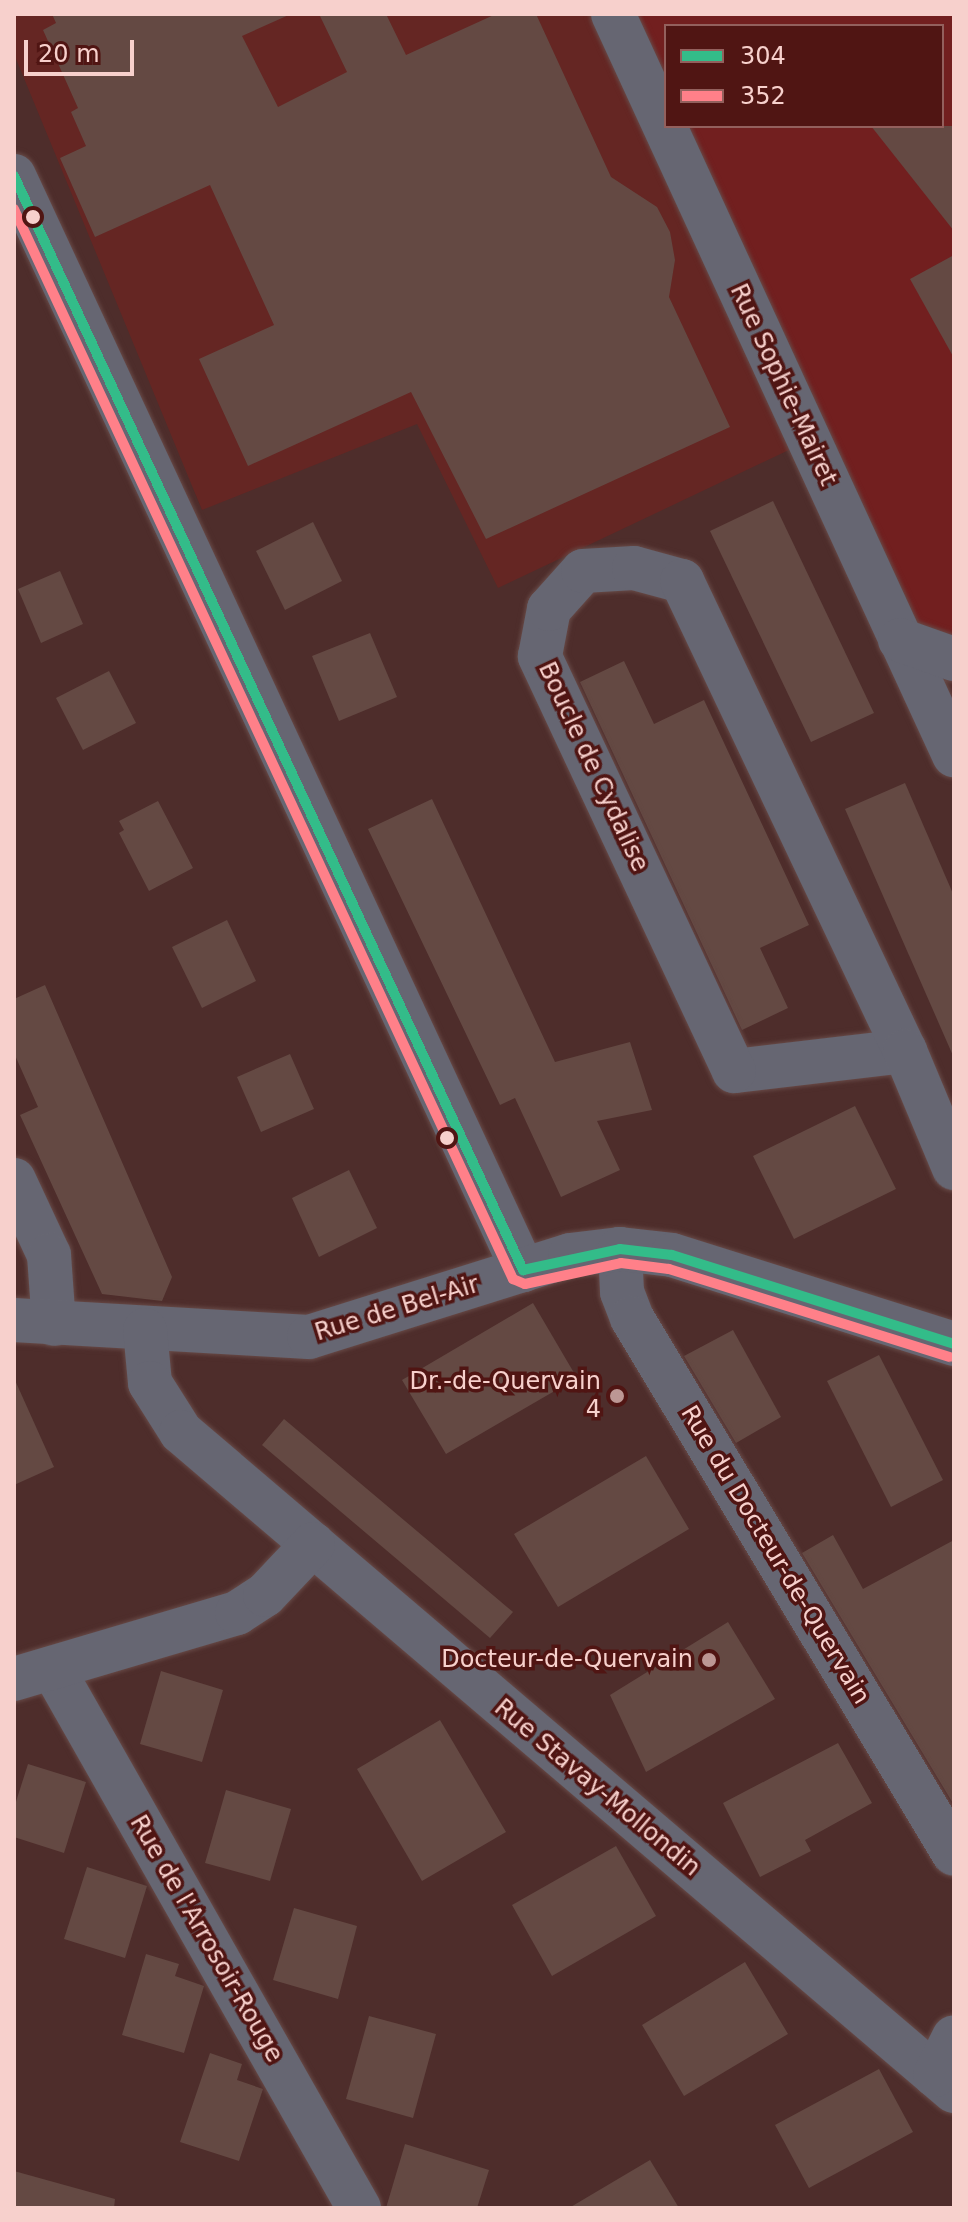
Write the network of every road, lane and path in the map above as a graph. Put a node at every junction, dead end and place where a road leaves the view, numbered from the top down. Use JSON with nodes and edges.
{"nodes":[{"id":1,"x":613,"y":14,"type":"edge"},
{"id":2,"x":664,"y":125,"type":"edge"},
{"id":3,"x":665,"y":128,"type":"edge"},
{"id":4,"x":14,"y":176,"type":"edge"},
{"id":5,"x":900,"y":640,"type":"junction"},
{"id":6,"x":954,"y":659,"type":"edge"},
{"id":7,"x":954,"y":755,"type":"edge"},
{"id":8,"x":905,"y":1051,"type":"junction"},
{"id":9,"x":954,"y":1168,"type":"edge"},
{"id":10,"x":14,"y":1180,"type":"edge"},
{"id":11,"x":620,"y":1249,"type":"junction"},
{"id":12,"x":523,"y":1270,"type":"junction"},
{"id":13,"x":34,"y":1322,"type":"edge"},
{"id":14,"x":145,"y":1330,"type":"junction"},
{"id":15,"x":954,"y":1344,"type":"edge"},
{"id":16,"x":313,"y":1544,"type":"junction"},
{"id":17,"x":33,"y":1674,"type":"edge"},
{"id":18,"x":954,"y":1854,"type":"edge"},
{"id":19,"x":948,"y":2067,"type":"edge"},
{"id":20,"x":359,"y":2208,"type":"edge"}],
"edges":[{"from":1,"to":2,"type":"street","name":"Rue Sophie-Mairet"},
{"from":3,"to":5,"type":"street","name":"Rue Sophie-Mairet"},
{"from":4,"to":12,"type":"street"},
{"from":5,"to":6,"type":"street"},
{"from":5,"to":7,"type":"street","name":"Rue Sophie-Mairet"},
{"from":8,"to":8,"type":"street","name":"Boucle de Cydalise"},
{"from":8,"to":9,"type":"street","name":"Boucle de Cydalise"},
{"from":10,"to":13,"type":"street"},
{"from":11,"to":12,"type":"street","name":"Rue de Bel-Air"},
{"from":11,"to":15,"type":"street","name":"Rue de Bel-Air"},
{"from":11,"to":18,"type":"street","name":"Rue du Docteur-de-Quervain"},
{"from":12,"to":14,"type":"street","name":"Rue de Bel-Air"},
{"from":13,"to":14,"type":"street","name":"Rue de Bel-Air"},
{"from":14,"to":16,"type":"street","name":"Rue Stavay-Mollondin"},
{"from":16,"to":17,"type":"street"},
{"from":16,"to":19,"type":"street","name":"Rue Stavay-Mollondin"},
{"from":17,"to":20,"type":"street","name":"Rue de l'Arrosoir-Rouge"}]}
